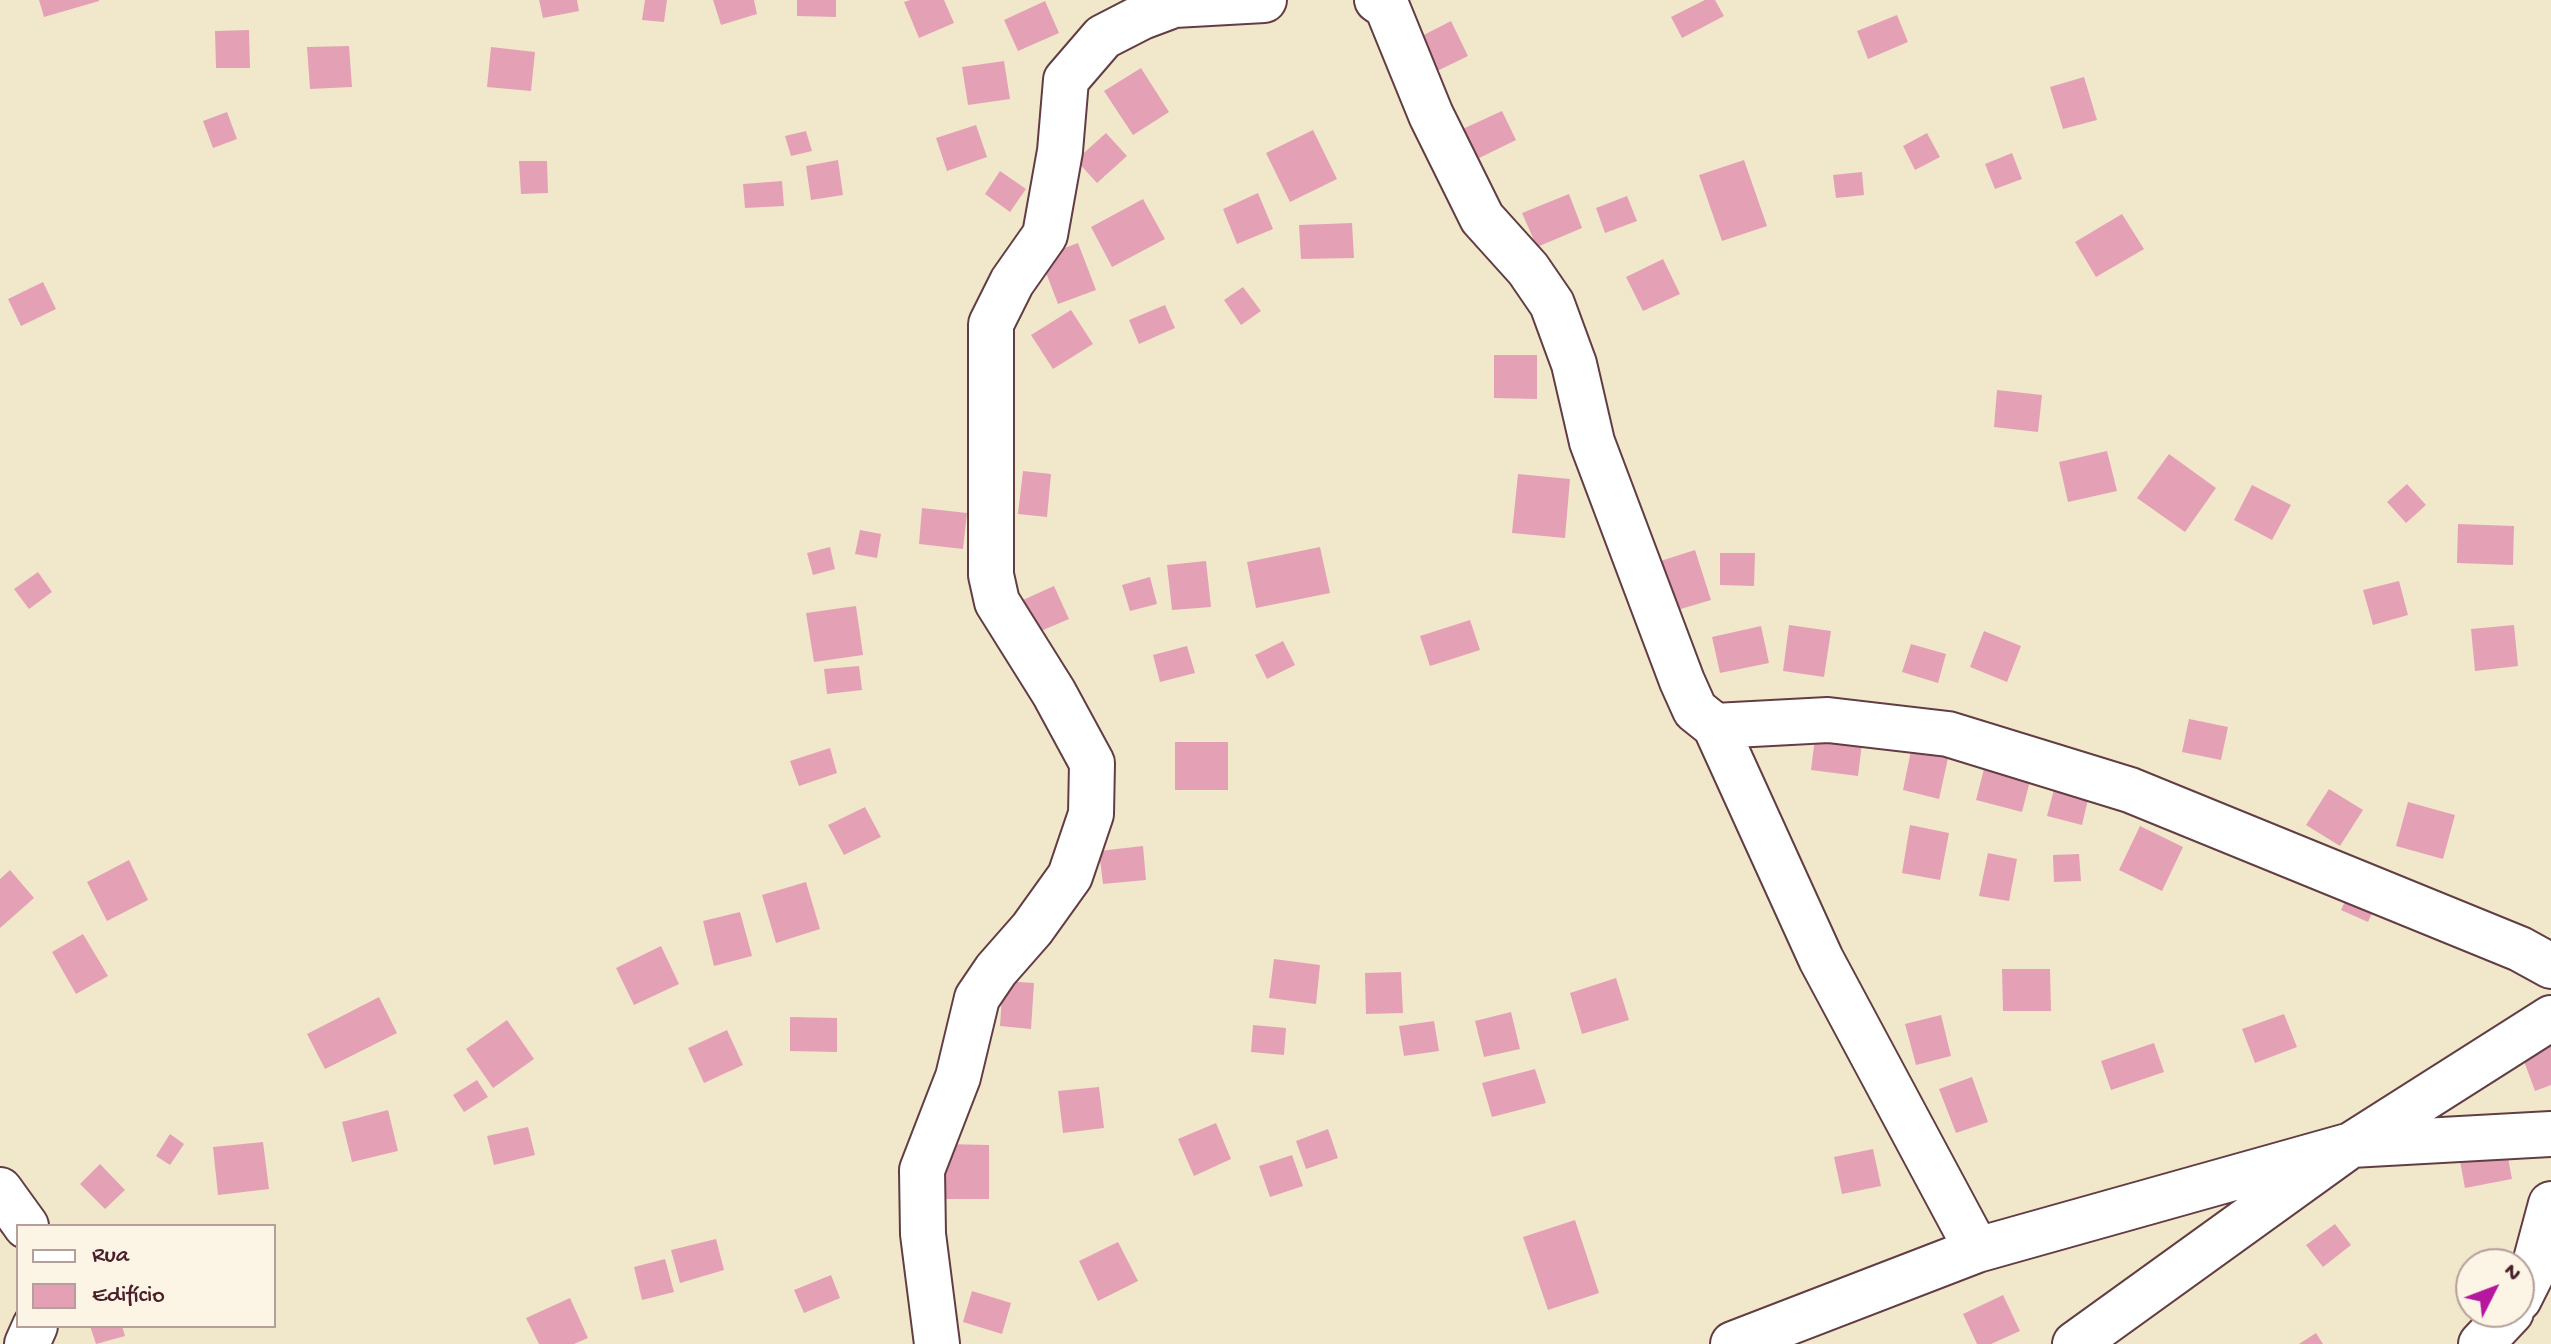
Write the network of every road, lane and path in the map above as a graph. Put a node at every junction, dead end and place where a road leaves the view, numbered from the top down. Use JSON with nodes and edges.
{"nodes":[{"id":1,"x":1264,"y":0,"type":"edge"},
{"id":2,"x":1387,"y":2,"type":"edge"},
{"id":3,"x":1715,"y":726,"type":"junction"},
{"id":4,"x":2551,"y":966,"type":"edge"},
{"id":5,"x":2551,"y":1018,"type":"edge"},
{"id":6,"x":2551,"y":1134,"type":"edge"},
{"id":7,"x":2351,"y":1145,"type":"junction"},
{"id":8,"x":0,"y":1190,"type":"edge"},
{"id":9,"x":2551,"y":1204,"type":"edge"},
{"id":10,"x":25,"y":1224,"type":"edge"},
{"id":11,"x":1977,"y":1250,"type":"junction"},
{"id":12,"x":2535,"y":1264,"type":"edge"},
{"id":13,"x":2496,"y":1328,"type":"edge"},
{"id":14,"x":937,"y":1344,"type":"edge"},
{"id":15,"x":1733,"y":1344,"type":"edge"},
{"id":16,"x":2075,"y":1344,"type":"edge"},
{"id":17,"x":2481,"y":1344,"type":"edge"}],
"edges":[{"from":1,"to":14,"type":"street"},
{"from":2,"to":3,"type":"street"},
{"from":3,"to":4,"type":"street"},
{"from":3,"to":11,"type":"street"},
{"from":5,"to":7,"type":"street"},
{"from":6,"to":7,"type":"street"},
{"from":7,"to":11,"type":"street"},
{"from":7,"to":16,"type":"street"},
{"from":8,"to":10,"type":"street"},
{"from":9,"to":12,"type":"street"},
{"from":11,"to":15,"type":"street"},
{"from":13,"to":17,"type":"street"}]}
